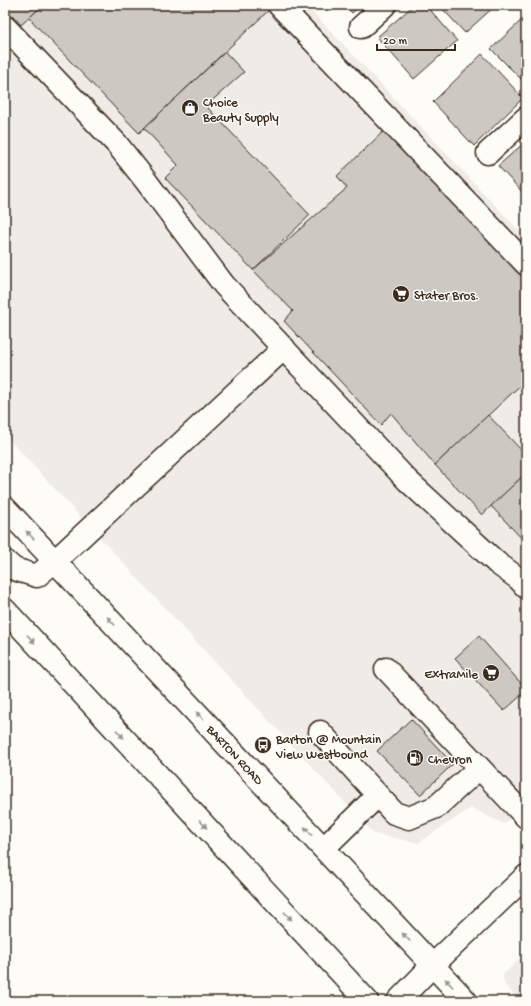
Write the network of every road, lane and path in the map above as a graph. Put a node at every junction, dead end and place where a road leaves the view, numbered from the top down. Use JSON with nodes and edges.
{"nodes":[{"id":1,"x":279,"y":5,"type":"edge"},
{"id":2,"x":385,"y":5,"type":"edge"},
{"id":3,"x":5,"y":27,"type":"edge"},
{"id":4,"x":360,"y":27,"type":"dead end"},
{"id":5,"x":526,"y":118,"type":"edge"},
{"id":6,"x":488,"y":153,"type":"dead end"},
{"id":7,"x":526,"y":264,"type":"edge"},
{"id":8,"x":284,"y":348,"type":"junction"},
{"id":9,"x":5,"y":508,"type":"edge"},
{"id":10,"x":5,"y":561,"type":"edge"},
{"id":11,"x":55,"y":561,"type":"junction"},
{"id":12,"x":526,"y":587,"type":"edge"},
{"id":13,"x":5,"y":610,"type":"edge"},
{"id":14,"x":386,"y":669,"type":"dead end"},
{"id":15,"x":320,"y":732,"type":"dead end"},
{"id":16,"x":479,"y":768,"type":"junction"},
{"id":17,"x":377,"y":796,"type":"junction"},
{"id":18,"x":526,"y":817,"type":"edge"},
{"id":19,"x":324,"y":848,"type":"junction"},
{"id":20,"x":526,"y":876,"type":"edge"},
{"id":21,"x":433,"y":965,"type":"junction"},
{"id":22,"x":367,"y":1001,"type":"edge"},
{"id":23,"x":398,"y":1001,"type":"edge"},
{"id":24,"x":466,"y":1001,"type":"edge"}],
"edges":[{"from":1,"to":7,"type":"main road"},
{"from":2,"to":4,"type":"main road"},
{"from":3,"to":8,"type":"main road"},
{"from":5,"to":6,"type":"main road"},
{"from":8,"to":11,"type":"main road"},
{"from":8,"to":12,"type":"main road"},
{"from":11,"to":9,"type":"main road","name":"BARTON ROAD","one_way":true},
{"from":10,"to":11,"type":"main road"},
{"from":19,"to":11,"type":"main road","name":"BARTON ROAD","one_way":true},
{"from":13,"to":22,"type":"main road","one_way":true},
{"from":14,"to":16,"type":"main road"},
{"from":15,"to":17,"type":"main road"},
{"from":16,"to":17,"type":"main road"},
{"from":16,"to":18,"type":"main road"},
{"from":17,"to":19,"type":"main road"},
{"from":21,"to":19,"type":"main road","name":"BARTON ROAD","one_way":true},
{"from":20,"to":21,"type":"main road"},
{"from":21,"to":23,"type":"main road"},
{"from":24,"to":21,"type":"main road","name":"BARTON ROAD","one_way":true}]}
